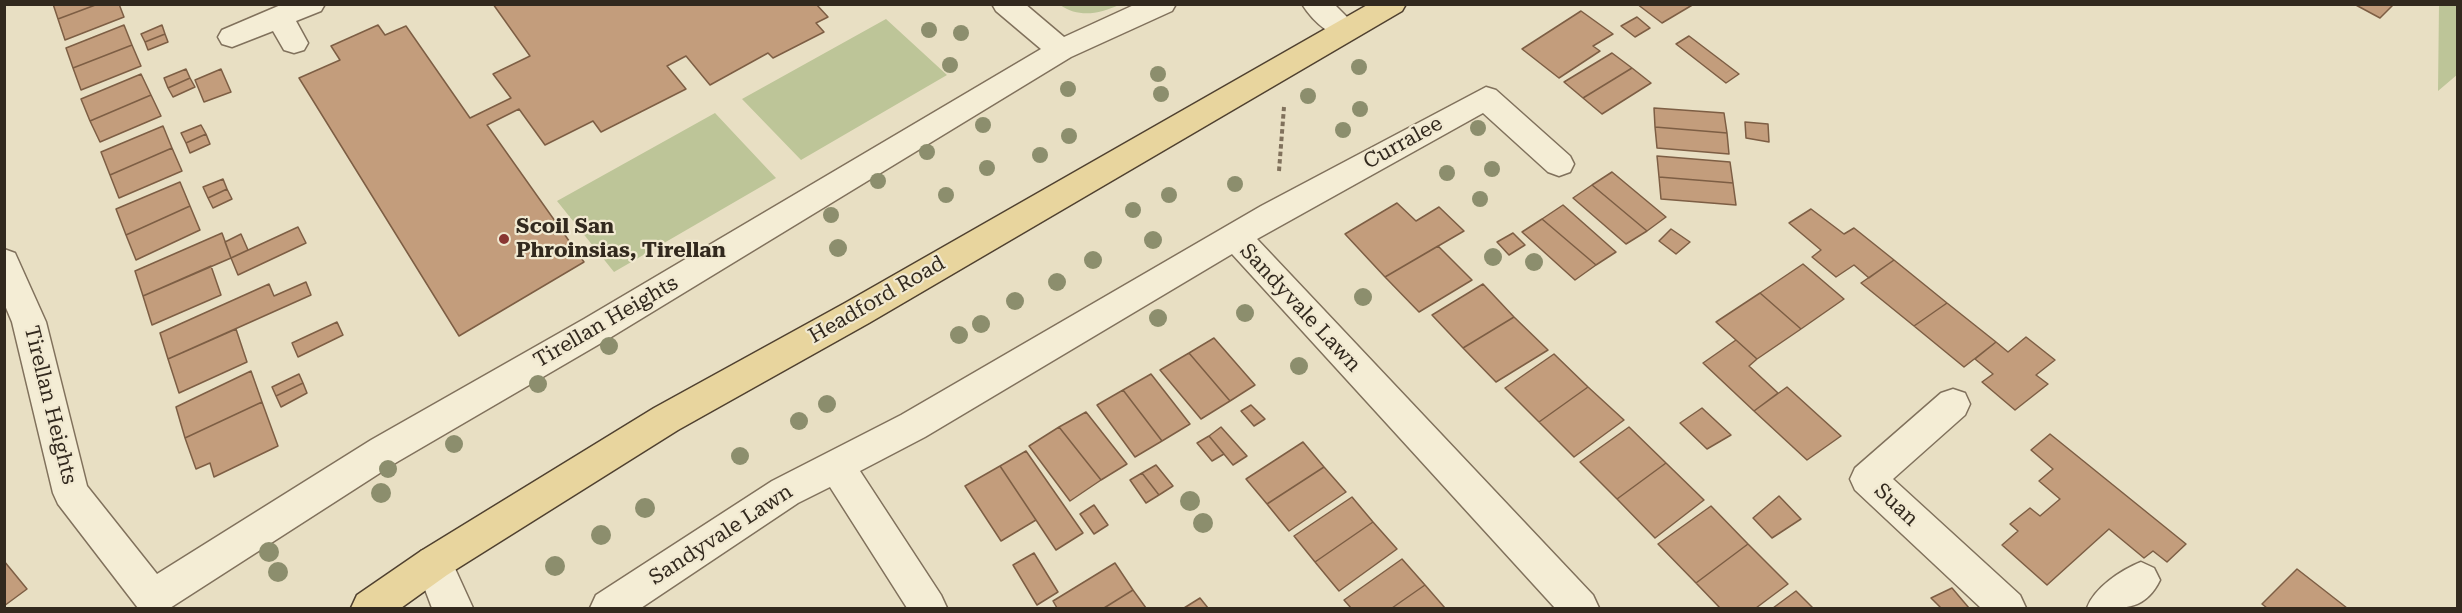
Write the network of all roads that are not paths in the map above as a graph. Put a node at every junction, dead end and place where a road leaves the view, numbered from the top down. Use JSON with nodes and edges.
{"nodes":[{"id":1,"x":311,"y":4,"type":"edge"},
{"id":2,"x":1006,"y":4,"type":"edge"},
{"id":3,"x":1162,"y":4,"type":"edge"},
{"id":4,"x":1316,"y":4,"type":"edge"},
{"id":5,"x":1392,"y":4,"type":"edge"},
{"id":6,"x":280,"y":17,"type":"junction"},
{"id":7,"x":1346,"y":30,"type":"junction"},
{"id":8,"x":232,"y":37,"type":"dead end"},
{"id":9,"x":294,"y":43,"type":"dead end"},
{"id":10,"x":1061,"y":50,"type":"junction"},
{"id":11,"x":1558,"y":164,"type":"dead end"},
{"id":12,"x":1236,"y":238,"type":"junction"},
{"id":13,"x":4,"y":262,"type":"edge"},
{"id":14,"x":1953,"y":404,"type":"dead end"},
{"id":15,"x":836,"y":465,"type":"junction"},
{"id":16,"x":434,"y":562,"type":"junction"},
{"id":17,"x":2141,"y":580,"type":"dead end"},
{"id":18,"x":146,"y":603,"type":"edge"},
{"id":19,"x":370,"y":609,"type":"edge"},
{"id":20,"x":454,"y":609,"type":"edge"},
{"id":21,"x":609,"y":609,"type":"edge"},
{"id":22,"x":928,"y":609,"type":"edge"},
{"id":23,"x":1580,"y":609,"type":"edge"},
{"id":24,"x":2007,"y":609,"type":"edge"},
{"id":25,"x":2106,"y":609,"type":"edge"}],
"edges":[{"from":1,"to":6,"type":"street"},
{"from":2,"to":10,"type":"street"},
{"from":3,"to":10,"type":"street","name":"Tirellan Heights"},
{"from":4,"to":7,"type":"street"},
{"from":5,"to":7,"type":"main road","name":"Headford Road"},
{"from":6,"to":8,"type":"street"},
{"from":6,"to":9,"type":"street"},
{"from":7,"to":16,"type":"main road","name":"Headford Road"},
{"from":10,"to":18,"type":"street","name":"Tirellan Heights"},
{"from":11,"to":12,"type":"street","name":"Curralee"},
{"from":12,"to":15,"type":"street","name":"Sandyvale Lawn"},
{"from":12,"to":23,"type":"street","name":"Sandyvale Lawn"},
{"from":13,"to":18,"type":"street","name":"Tirellan Heights"},
{"from":14,"to":24,"type":"street","name":"Suan"},
{"from":15,"to":21,"type":"street","name":"Sandyvale Lawn"},
{"from":15,"to":22,"type":"street"},
{"from":16,"to":19,"type":"main road","name":"Headford Road"},
{"from":16,"to":20,"type":"street"},
{"from":17,"to":25,"type":"street"}]}
